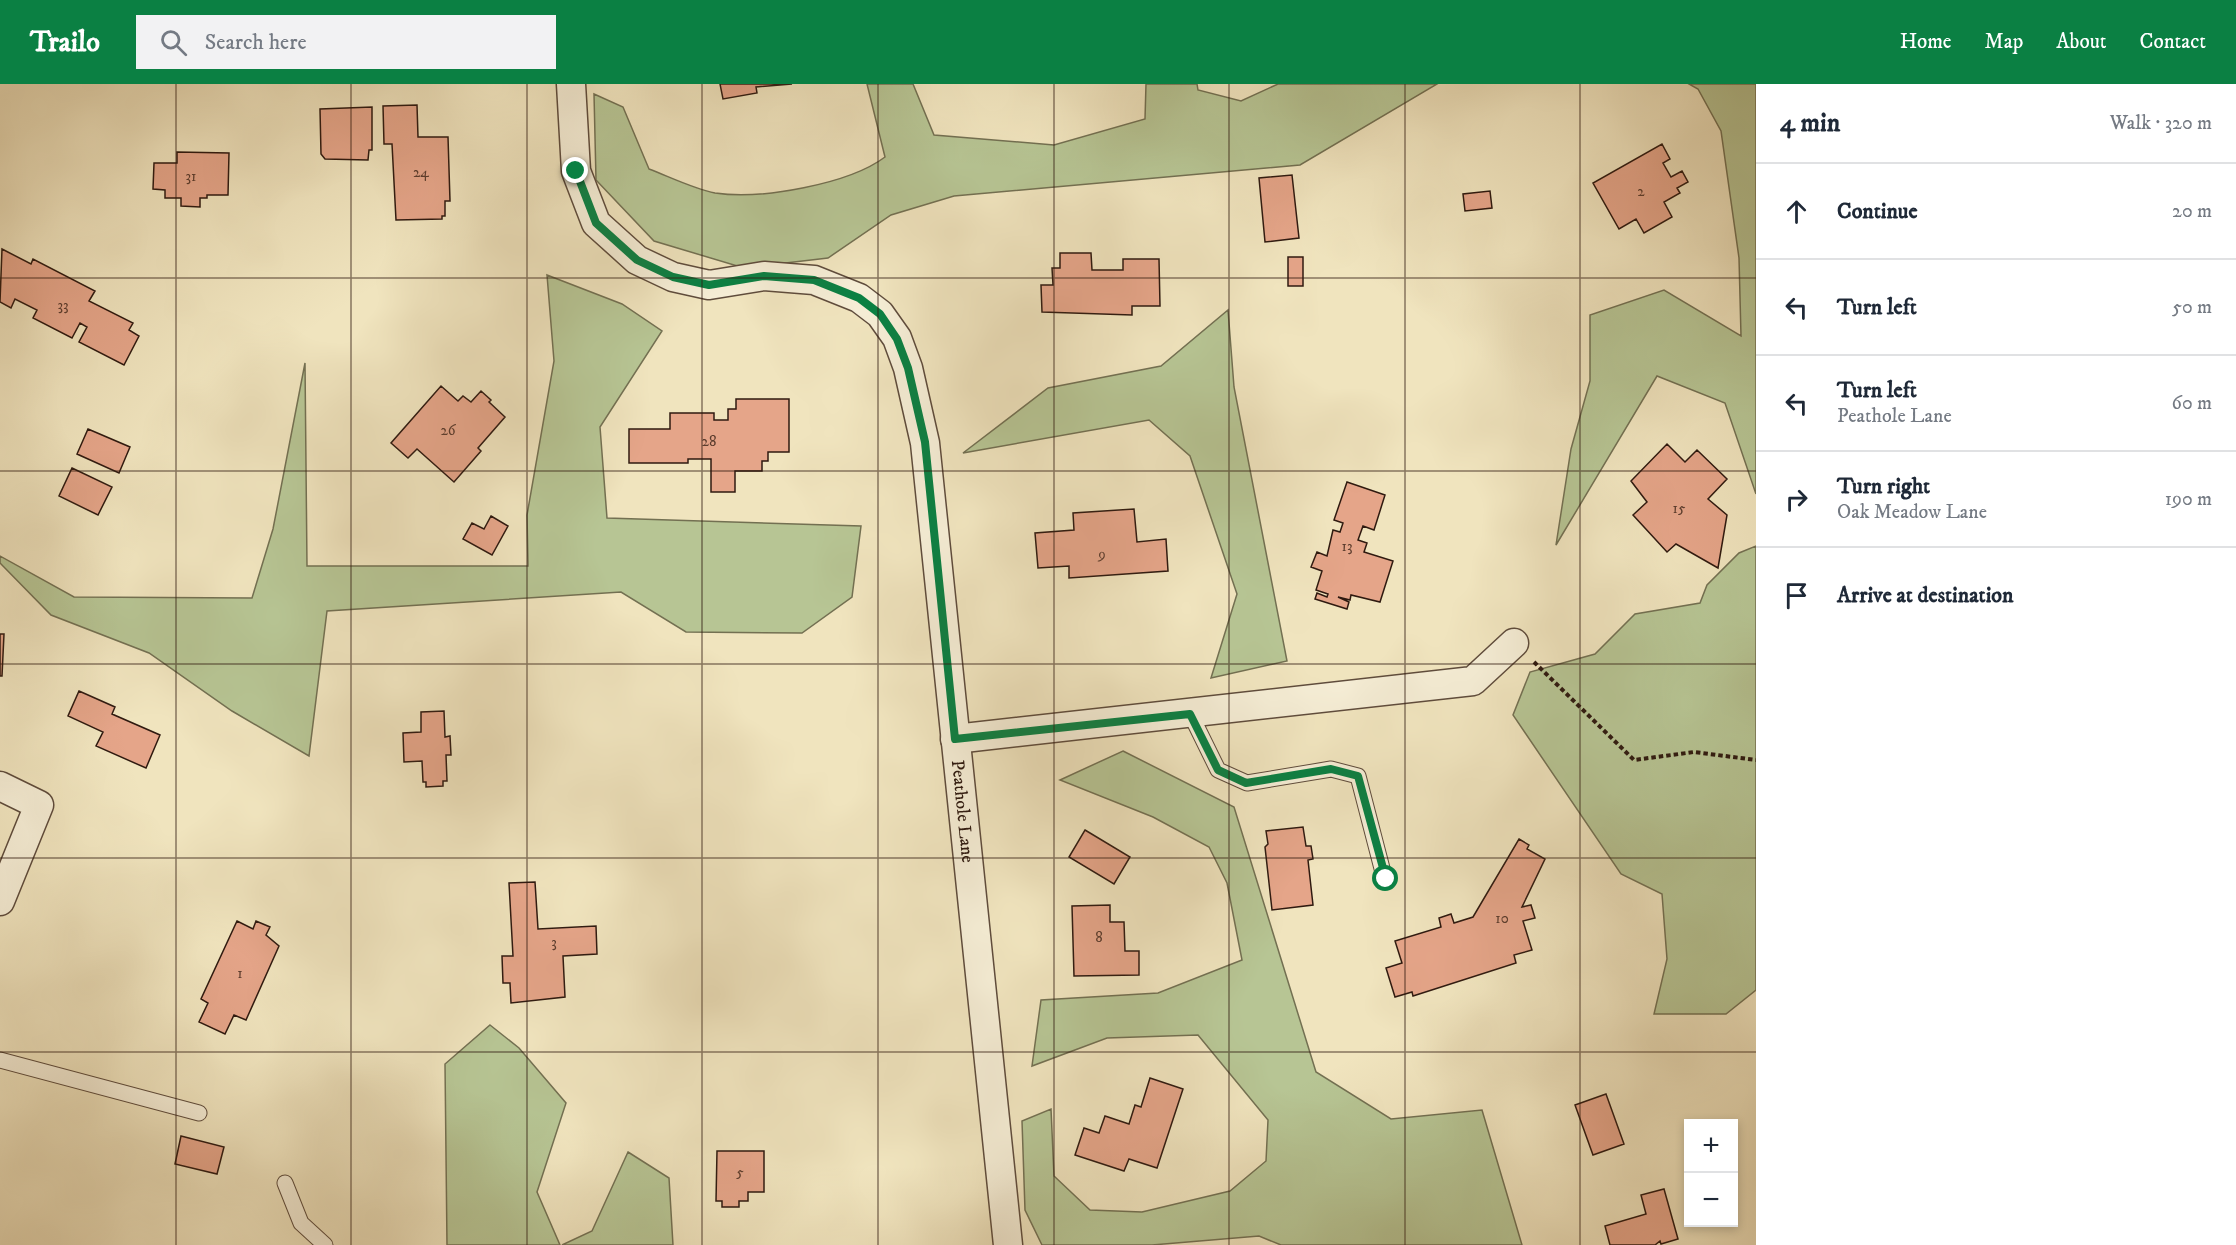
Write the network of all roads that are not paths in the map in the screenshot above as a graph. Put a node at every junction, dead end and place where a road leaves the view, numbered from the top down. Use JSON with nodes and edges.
{"nodes":[{"id":1,"x":571,"y":84,"type":"edge"},
{"id":2,"x":1514,"y":643,"type":"road end"},
{"id":3,"x":1190,"y":714,"type":"junction"},
{"id":4,"x":955,"y":739,"type":"junction"},
{"id":5,"x":0,"y":786,"type":"edge"},
{"id":6,"x":1386,"y":879,"type":"dead end"},
{"id":7,"x":0,"y":902,"type":"edge"},
{"id":8,"x":0,"y":1060,"type":"edge"},
{"id":9,"x":199,"y":1113,"type":"dead end"},
{"id":10,"x":285,"y":1183,"type":"dead end"},
{"id":11,"x":326,"y":1245,"type":"edge"},
{"id":12,"x":1008,"y":1245,"type":"edge"}],
"edges":[{"from":1,"to":4,"type":"street"},
{"from":2,"to":3,"type":"street","name":"Peathole Lane"},
{"from":3,"to":4,"type":"street","name":"Peathole Lane"},
{"from":3,"to":6,"type":"lane"},
{"from":4,"to":12,"type":"street","name":"Peathole Lane"},
{"from":5,"to":7,"type":"street"},
{"from":8,"to":9,"type":"lane"},
{"from":10,"to":11,"type":"lane"}]}
